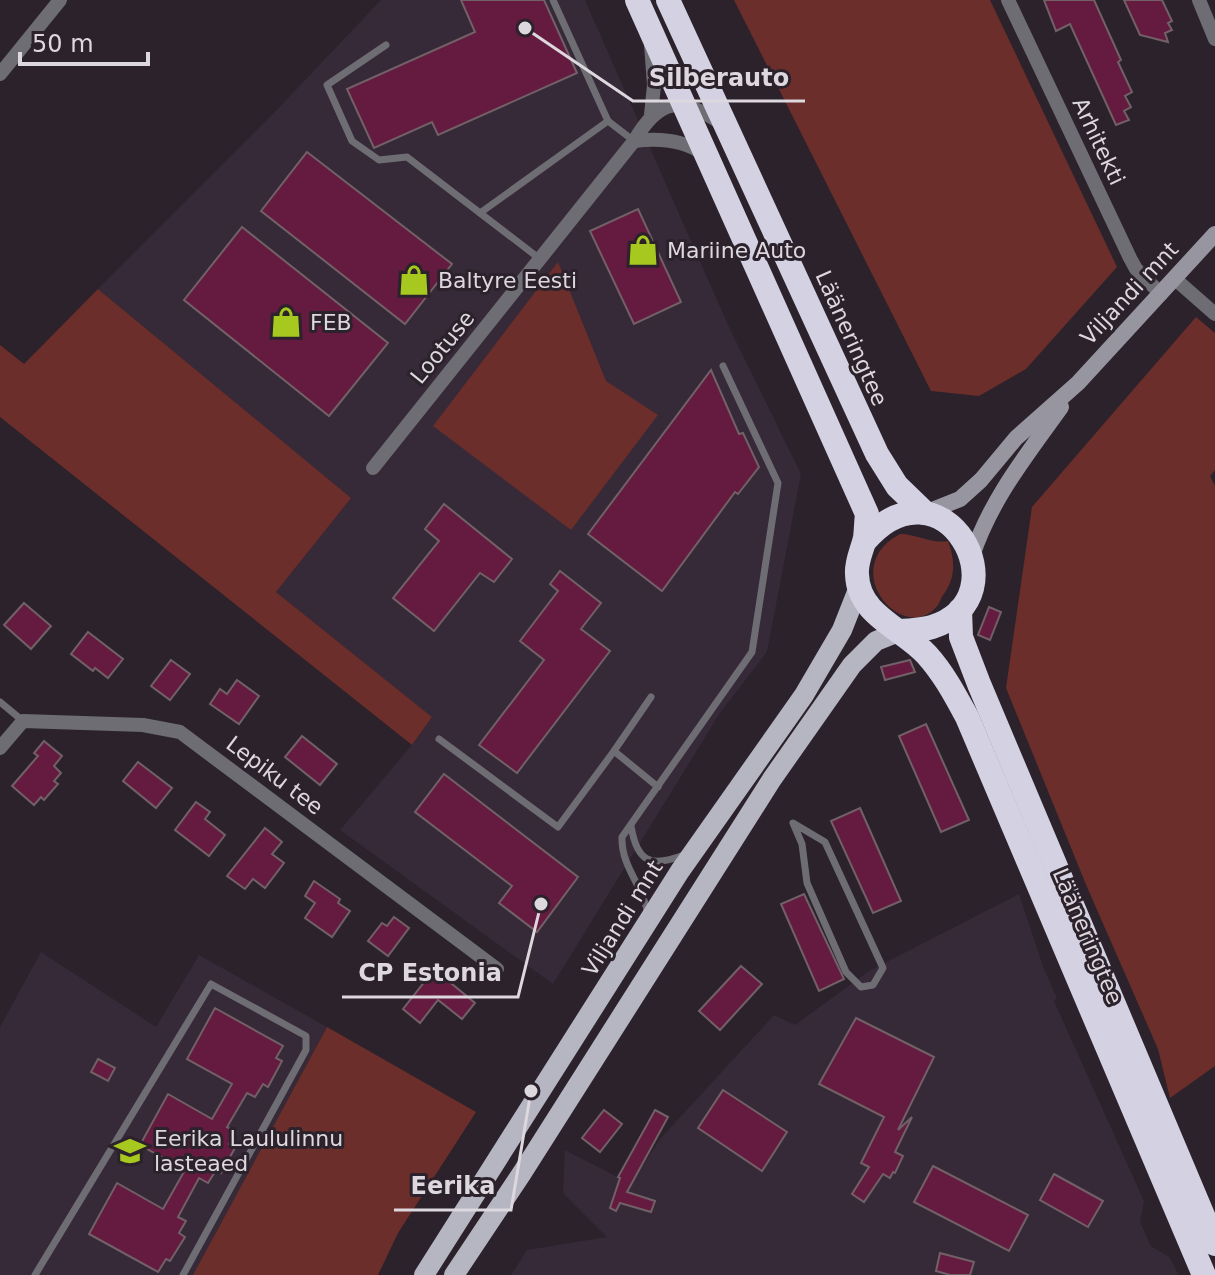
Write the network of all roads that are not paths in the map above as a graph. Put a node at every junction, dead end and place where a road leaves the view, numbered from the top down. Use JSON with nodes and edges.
{"nodes":[{"id":1,"x":60,"y":0,"type":"edge"},
{"id":2,"x":553,"y":0,"type":"edge"},
{"id":3,"x":637,"y":0,"type":"edge"},
{"id":4,"x":668,"y":0,"type":"edge"},
{"id":5,"x":1008,"y":0,"type":"edge"},
{"id":6,"x":1199,"y":0,"type":"edge"},
{"id":7,"x":648,"y":25,"type":"junction"},
{"id":8,"x":1215,"y":39,"type":"edge"},
{"id":9,"x":386,"y":45,"type":"dead end"},
{"id":10,"x":3,"y":65,"type":"edge"},
{"id":11,"x":685,"y":105,"type":"junction"},
{"id":12,"x":651,"y":115,"type":"junction"},
{"id":13,"x":608,"y":121,"type":"junction"},
{"id":14,"x":729,"y":129,"type":"junction"},
{"id":15,"x":634,"y":141,"type":"junction"},
{"id":16,"x":711,"y":163,"type":"junction"},
{"id":17,"x":480,"y":213,"type":"junction"},
{"id":18,"x":1215,"y":234,"type":"edge"},
{"id":19,"x":540,"y":259,"type":"junction"},
{"id":20,"x":1174,"y":278,"type":"junction"},
{"id":21,"x":1161,"y":294,"type":"junction"},
{"id":22,"x":1215,"y":314,"type":"edge"},
{"id":23,"x":723,"y":366,"type":"dead end"},
{"id":24,"x":1078,"y":383,"type":"junction"},
{"id":25,"x":373,"y":468,"type":"dead end"},
{"id":26,"x":925,"y":513,"type":"junction"},
{"id":27,"x":865,"y":541,"type":"junction"},
{"id":28,"x":972,"y":556,"type":"junction"},
{"id":29,"x":859,"y":587,"type":"junction"},
{"id":30,"x":960,"y":610,"type":"junction"},
{"id":31,"x":901,"y":631,"type":"junction"},
{"id":32,"x":651,"y":697,"type":"dead end"},
{"id":33,"x":0,"y":702,"type":"edge"},
{"id":34,"x":23,"y":721,"type":"junction"},
{"id":35,"x":439,"y":739,"type":"dead end"},
{"id":36,"x":0,"y":748,"type":"edge"},
{"id":37,"x":614,"y":751,"type":"junction"},
{"id":38,"x":658,"y":787,"type":"junction"},
{"id":39,"x":793,"y":823,"type":"joint"},
{"id":40,"x":631,"y":826,"type":"junction"},
{"id":41,"x":693,"y":852,"type":"junction"},
{"id":42,"x":649,"y":920,"type":"junction"},
{"id":43,"x":497,"y":969,"type":"dead end"},
{"id":44,"x":1215,"y":1244,"type":"edge"},
{"id":45,"x":35,"y":1275,"type":"edge"},
{"id":46,"x":183,"y":1275,"type":"edge"},
{"id":47,"x":424,"y":1275,"type":"edge"},
{"id":48,"x":454,"y":1275,"type":"edge"},
{"id":49,"x":1204,"y":1275,"type":"edge"}],
"edges":[{"from":1,"to":10,"type":"street"},
{"from":2,"to":13,"type":"lane"},
{"from":3,"to":7,"type":"highway"},
{"from":4,"to":14,"type":"highway","name":"Lääneringtee"},
{"from":5,"to":21,"type":"street","name":"Arhitekti"},
{"from":6,"to":8,"type":"street"},
{"from":7,"to":11,"type":"highway"},
{"from":7,"to":12,"type":"street"},
{"from":9,"to":17,"type":"lane"},
{"from":11,"to":12,"type":"street"},
{"from":11,"to":14,"type":"street"},
{"from":11,"to":16,"type":"highway"},
{"from":12,"to":15,"type":"street","name":"Lootuse"},
{"from":13,"to":15,"type":"lane"},
{"from":13,"to":17,"type":"lane"},
{"from":14,"to":26,"type":"highway","name":"Lääneringtee"},
{"from":15,"to":16,"type":"street"},
{"from":15,"to":19,"type":"street","name":"Lootuse"},
{"from":16,"to":27,"type":"highway"},
{"from":17,"to":19,"type":"lane"},
{"from":18,"to":20,"type":"street","name":"Viljandi mnt"},
{"from":19,"to":25,"type":"street","name":"Lootuse"},
{"from":20,"to":21,"type":"street","name":"Viljandi mnt"},
{"from":20,"to":22,"type":"street"},
{"from":21,"to":24,"type":"street","name":"Viljandi mnt"},
{"from":23,"to":38,"type":"lane"},
{"from":24,"to":26,"type":"street","name":"Viljandi mnt"},
{"from":24,"to":28,"type":"street","name":"Viljandi mnt"},
{"from":26,"to":27,"type":"highway"},
{"from":26,"to":28,"type":"highway","name":"Lääneringtee"},
{"from":27,"to":29,"type":"highway"},
{"from":28,"to":30,"type":"highway","name":"Lääneringtee"},
{"from":29,"to":31,"type":"highway","name":"Lääneringtee"},
{"from":29,"to":41,"type":"main road","name":"Viljandi mnt"},
{"from":30,"to":31,"type":"highway"},
{"from":30,"to":44,"type":"highway","name":"Lääneringtee"},
{"from":31,"to":48,"type":"main road"},
{"from":31,"to":49,"type":"highway","name":"Lääneringtee"},
{"from":32,"to":37,"type":"lane"},
{"from":33,"to":34,"type":"lane"},
{"from":34,"to":36,"type":"street"},
{"from":34,"to":43,"type":"street","name":"Lepiku tee"},
{"from":35,"to":37,"type":"lane"},
{"from":37,"to":38,"type":"lane"},
{"from":38,"to":40,"type":"lane"},
{"from":39,"to":39,"type":"lane"},
{"from":40,"to":41,"type":"lane"},
{"from":40,"to":42,"type":"lane"},
{"from":41,"to":42,"type":"main road","name":"Viljandi mnt"},
{"from":42,"to":47,"type":"main road","name":"Viljandi mnt"},
{"from":45,"to":46,"type":"lane"}]}
